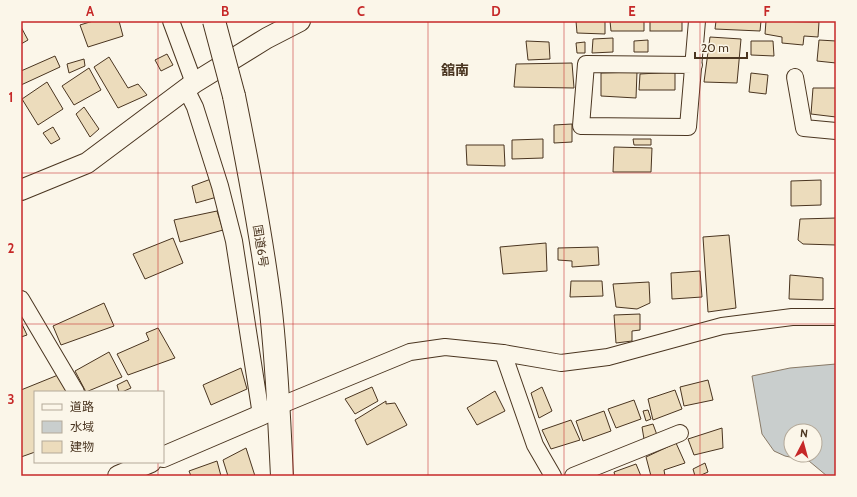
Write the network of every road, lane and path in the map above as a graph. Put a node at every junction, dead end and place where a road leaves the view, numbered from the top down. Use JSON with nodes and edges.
{"nodes":[{"id":1,"x":171,"y":21,"type":"edge"},
{"id":2,"x":214,"y":21,"type":"edge"},
{"id":3,"x":300,"y":21,"type":"edge"},
{"id":4,"x":697,"y":21,"type":"edge"},
{"id":5,"x":694,"y":65,"type":"junction"},
{"id":6,"x":795,"y":77,"type":"dead end"},
{"id":7,"x":190,"y":86,"type":"junction"},
{"id":8,"x":836,"y":132,"type":"edge"},
{"id":9,"x":21,"y":190,"type":"edge"},
{"id":10,"x":21,"y":300,"type":"edge"},
{"id":11,"x":836,"y":317,"type":"edge"},
{"id":12,"x":503,"y":353,"type":"junction"},
{"id":13,"x":75,"y":391,"type":"edge"},
{"id":14,"x":270,"y":410,"type":"junction"},
{"id":15,"x":680,"y":433,"type":"dead end"},
{"id":16,"x":164,"y":457,"type":"edge"},
{"id":17,"x":148,"y":463,"type":"edge"},
{"id":18,"x":120,"y":471,"type":"edge"},
{"id":19,"x":282,"y":476,"type":"edge"},
{"id":20,"x":553,"y":476,"type":"edge"},
{"id":21,"x":573,"y":476,"type":"edge"}],
"edges":[{"from":1,"to":7,"type":"street"},
{"from":2,"to":14,"type":"highway","name":"国道6号","bridge":true},
{"from":3,"to":7,"type":"street"},
{"from":4,"to":5,"type":"street"},
{"from":5,"to":5,"type":"street"},
{"from":6,"to":8,"type":"street"},
{"from":7,"to":9,"type":"street"},
{"from":7,"to":14,"type":"street"},
{"from":10,"to":13,"type":"street"},
{"from":11,"to":12,"type":"street"},
{"from":12,"to":14,"type":"street"},
{"from":12,"to":20,"type":"street"},
{"from":14,"to":16,"type":"street"},
{"from":14,"to":19,"type":"highway","name":"国道6号"},
{"from":15,"to":21,"type":"street"},
{"from":17,"to":18,"type":"street"}]}
